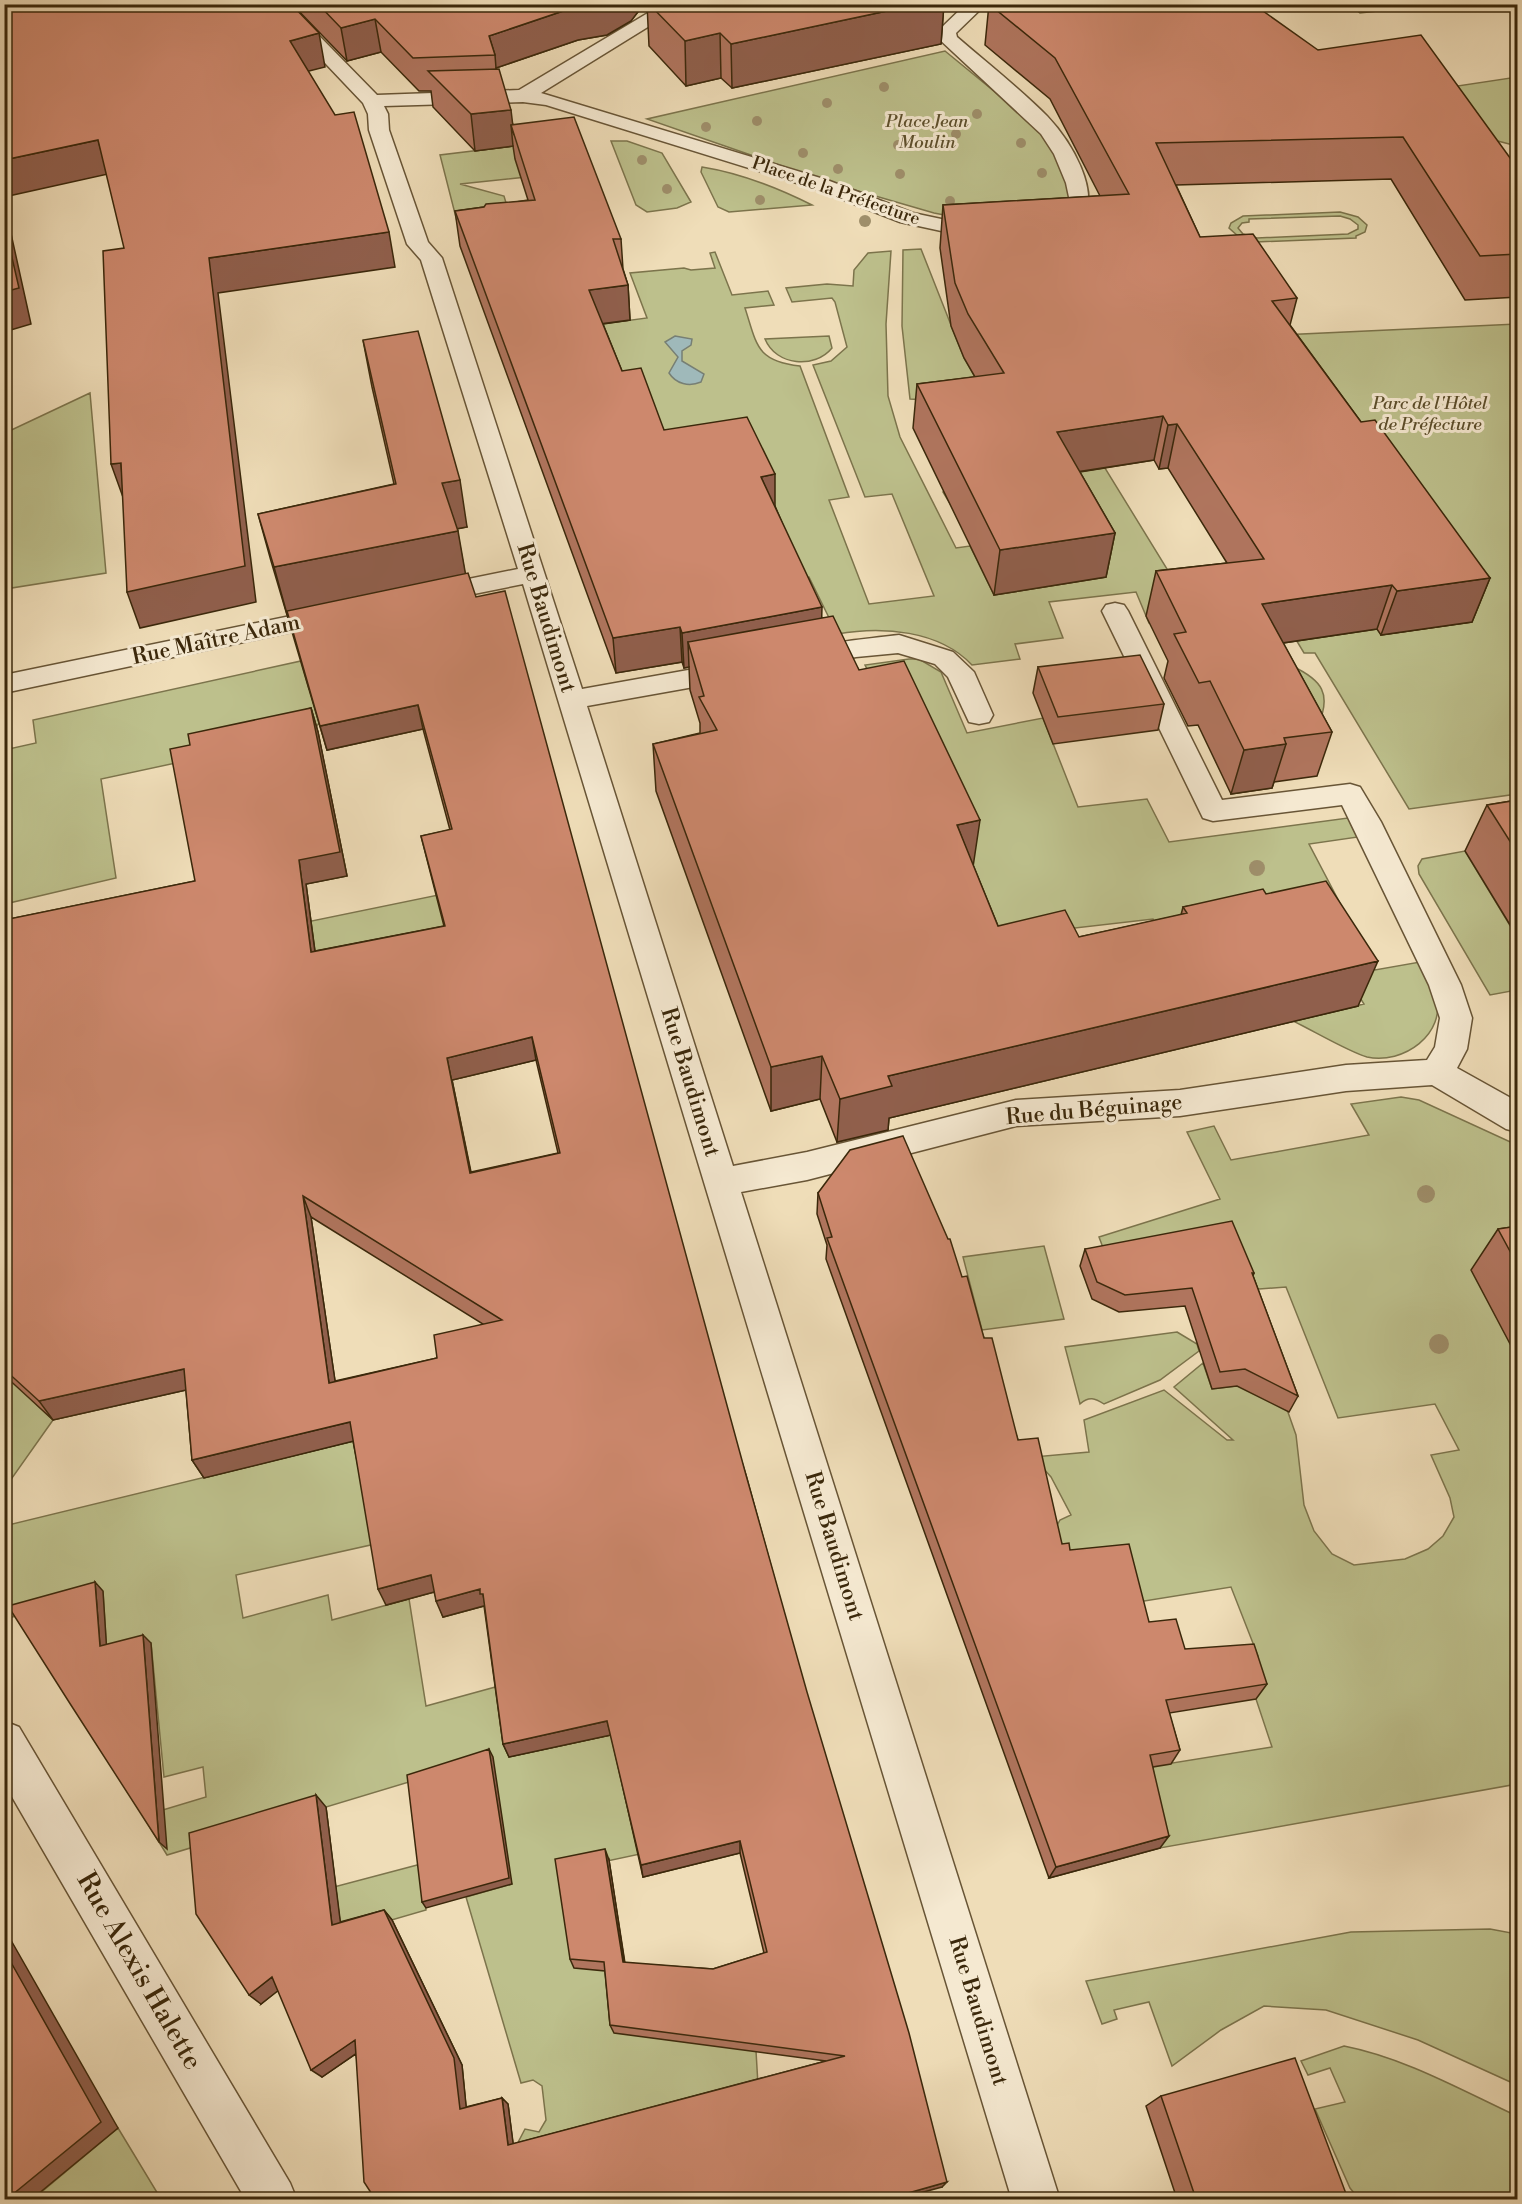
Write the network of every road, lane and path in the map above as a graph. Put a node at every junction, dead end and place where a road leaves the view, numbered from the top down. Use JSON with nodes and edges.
{"nodes":[{"id":1,"x":278,"y":4,"type":"edge"},
{"id":2,"x":676,"y":4,"type":"edge"},
{"id":3,"x":977,"y":4,"type":"edge"},
{"id":4,"x":670,"y":28,"type":"edge"},
{"id":5,"x":621,"y":39,"type":"junction"},
{"id":6,"x":523,"y":96,"type":"junction"},
{"id":7,"x":372,"y":101,"type":"junction"},
{"id":8,"x":1038,"y":227,"type":"edge"},
{"id":9,"x":1009,"y":229,"type":"edge"},
{"id":10,"x":533,"y":574,"type":"junction"},
{"id":11,"x":408,"y":599,"type":"edge"},
{"id":12,"x":362,"y":609,"type":"edge"},
{"id":13,"x":1114,"y":611,"type":"dead end"},
{"id":14,"x":4,"y":684,"type":"edge"},
{"id":15,"x":572,"y":700,"type":"junction"},
{"id":16,"x":979,"y":715,"type":"dead end"},
{"id":17,"x":1437,"y":1072,"type":"junction"},
{"id":18,"x":1518,"y":1119,"type":"edge"},
{"id":19,"x":721,"y":1182,"type":"junction"},
{"id":20,"x":4,"y":1742,"type":"edge"},
{"id":21,"x":273,"y":2199,"type":"edge"},
{"id":22,"x":1036,"y":2199,"type":"edge"}],
"edges":[{"from":1,"to":7,"type":"street","name":"Rue Baudimont"},
{"from":2,"to":5,"type":"street"},
{"from":3,"to":8,"type":"street"},
{"from":4,"to":5,"type":"street"},
{"from":5,"to":6,"type":"street"},
{"from":6,"to":7,"type":"street","name":"Place de la Préfecture"},
{"from":6,"to":9,"type":"street","name":"Place de la Préfecture"},
{"from":7,"to":10,"type":"street","name":"Rue Baudimont"},
{"from":10,"to":11,"type":"street"},
{"from":10,"to":15,"type":"street","name":"Rue Baudimont"},
{"from":12,"to":14,"type":"street","name":"Rue Maître Adam"},
{"from":13,"to":17,"type":"street"},
{"from":15,"to":16,"type":"street"},
{"from":15,"to":19,"type":"street","name":"Rue Baudimont"},
{"from":17,"to":18,"type":"street"},
{"from":17,"to":19,"type":"street","name":"Rue du Béguinage"},
{"from":19,"to":22,"type":"street","name":"Rue Baudimont"},
{"from":20,"to":21,"type":"street","name":"Rue Alexis Halette"}]}
